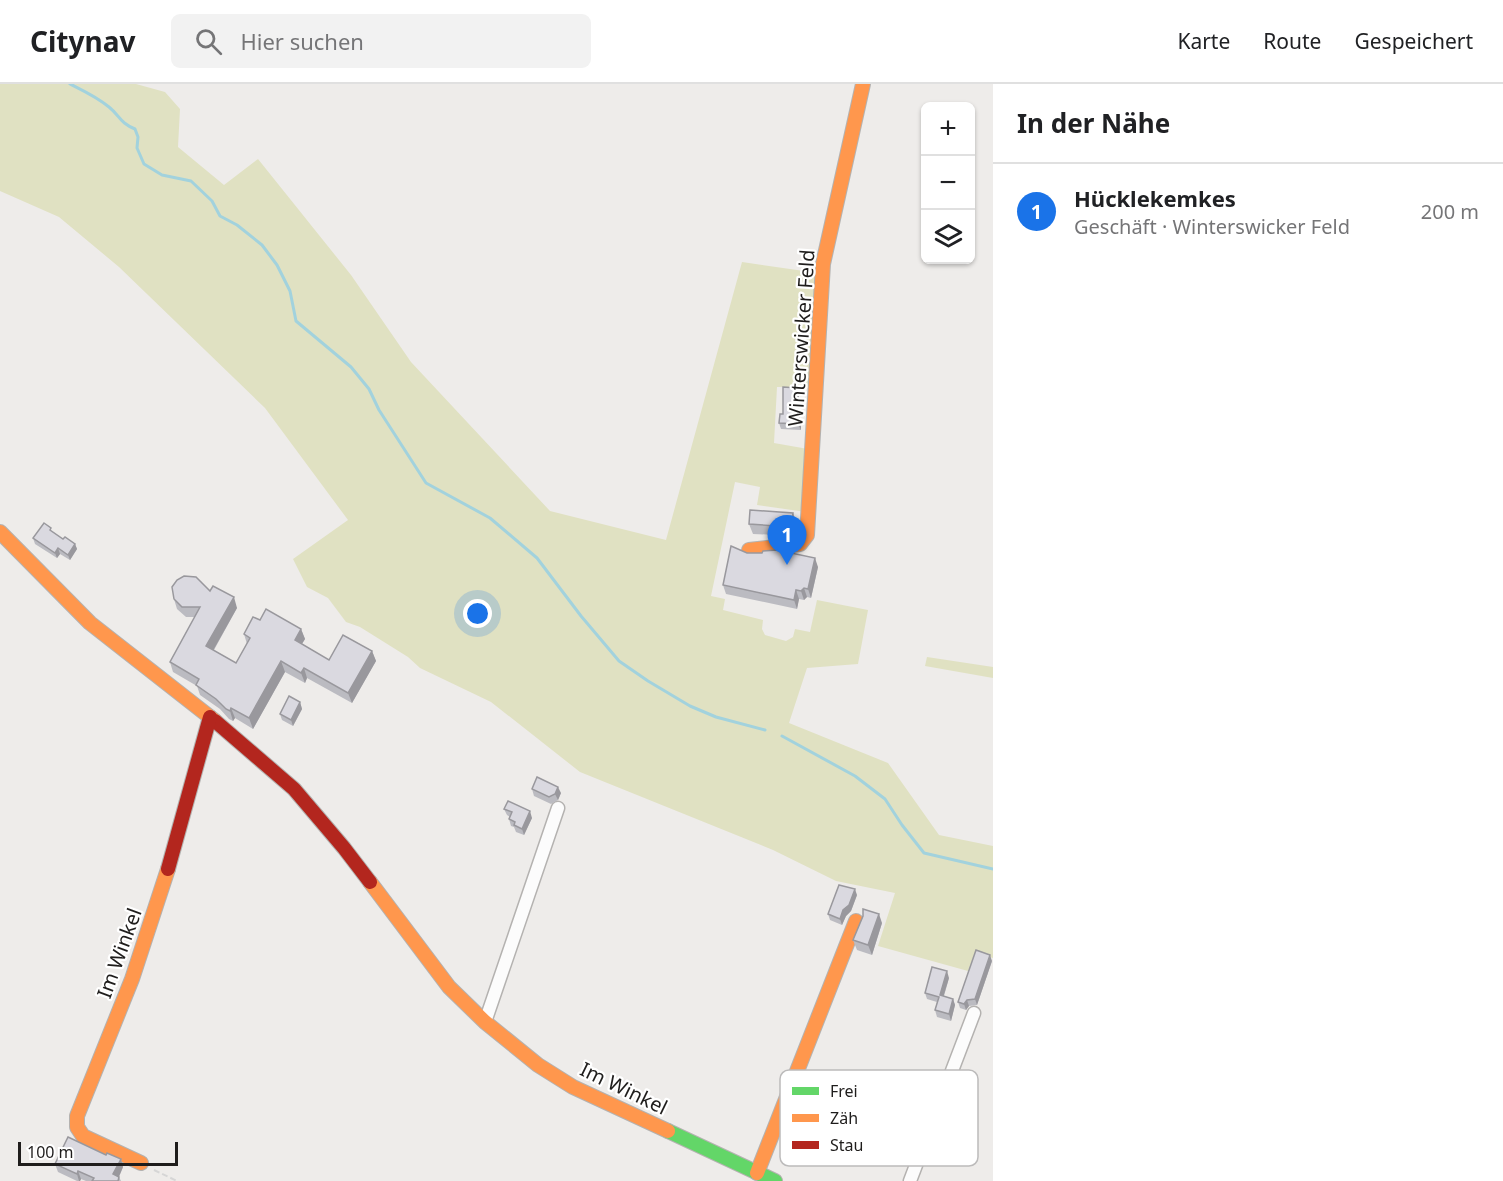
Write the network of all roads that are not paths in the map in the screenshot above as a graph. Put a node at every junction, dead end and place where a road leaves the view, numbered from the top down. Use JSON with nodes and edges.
{"nodes":[{"id":1,"x":863,"y":84,"type":"edge"},
{"id":2,"x":0,"y":532,"type":"edge"},
{"id":3,"x":749,"y":550,"type":"edge"},
{"id":4,"x":210,"y":717,"type":"junction"},
{"id":5,"x":558,"y":808,"type":"dead end"},
{"id":6,"x":856,"y":921,"type":"dead end"},
{"id":7,"x":974,"y":1013,"type":"dead end"},
{"id":8,"x":485,"y":1022,"type":"junction"},
{"id":9,"x":797,"y":1070,"type":"edge"},
{"id":10,"x":952,"y":1070,"type":"edge"},
{"id":11,"x":780,"y":1114,"type":"edge"},
{"id":12,"x":141,"y":1163,"type":"road end"},
{"id":13,"x":916,"y":1166,"type":"edge"},
{"id":14,"x":757,"y":1173,"type":"junction"},
{"id":15,"x":775,"y":1181,"type":"edge"},
{"id":16,"x":910,"y":1181,"type":"edge"}],
"edges":[{"from":1,"to":3,"type":"street","name":"Winterswicker Feld"},
{"from":2,"to":4,"type":"street","name":"Im Winkel"},
{"from":4,"to":8,"type":"street","name":"Im Winkel"},
{"from":4,"to":12,"type":"street","name":"Im Winkel"},
{"from":5,"to":8,"type":"street"},
{"from":6,"to":9,"type":"street"},
{"from":7,"to":10,"type":"street"},
{"from":8,"to":14,"type":"street","name":"Im Winkel"},
{"from":11,"to":14,"type":"street"},
{"from":13,"to":16,"type":"street"},
{"from":14,"to":15,"type":"street","name":"Im Winkel"}]}
